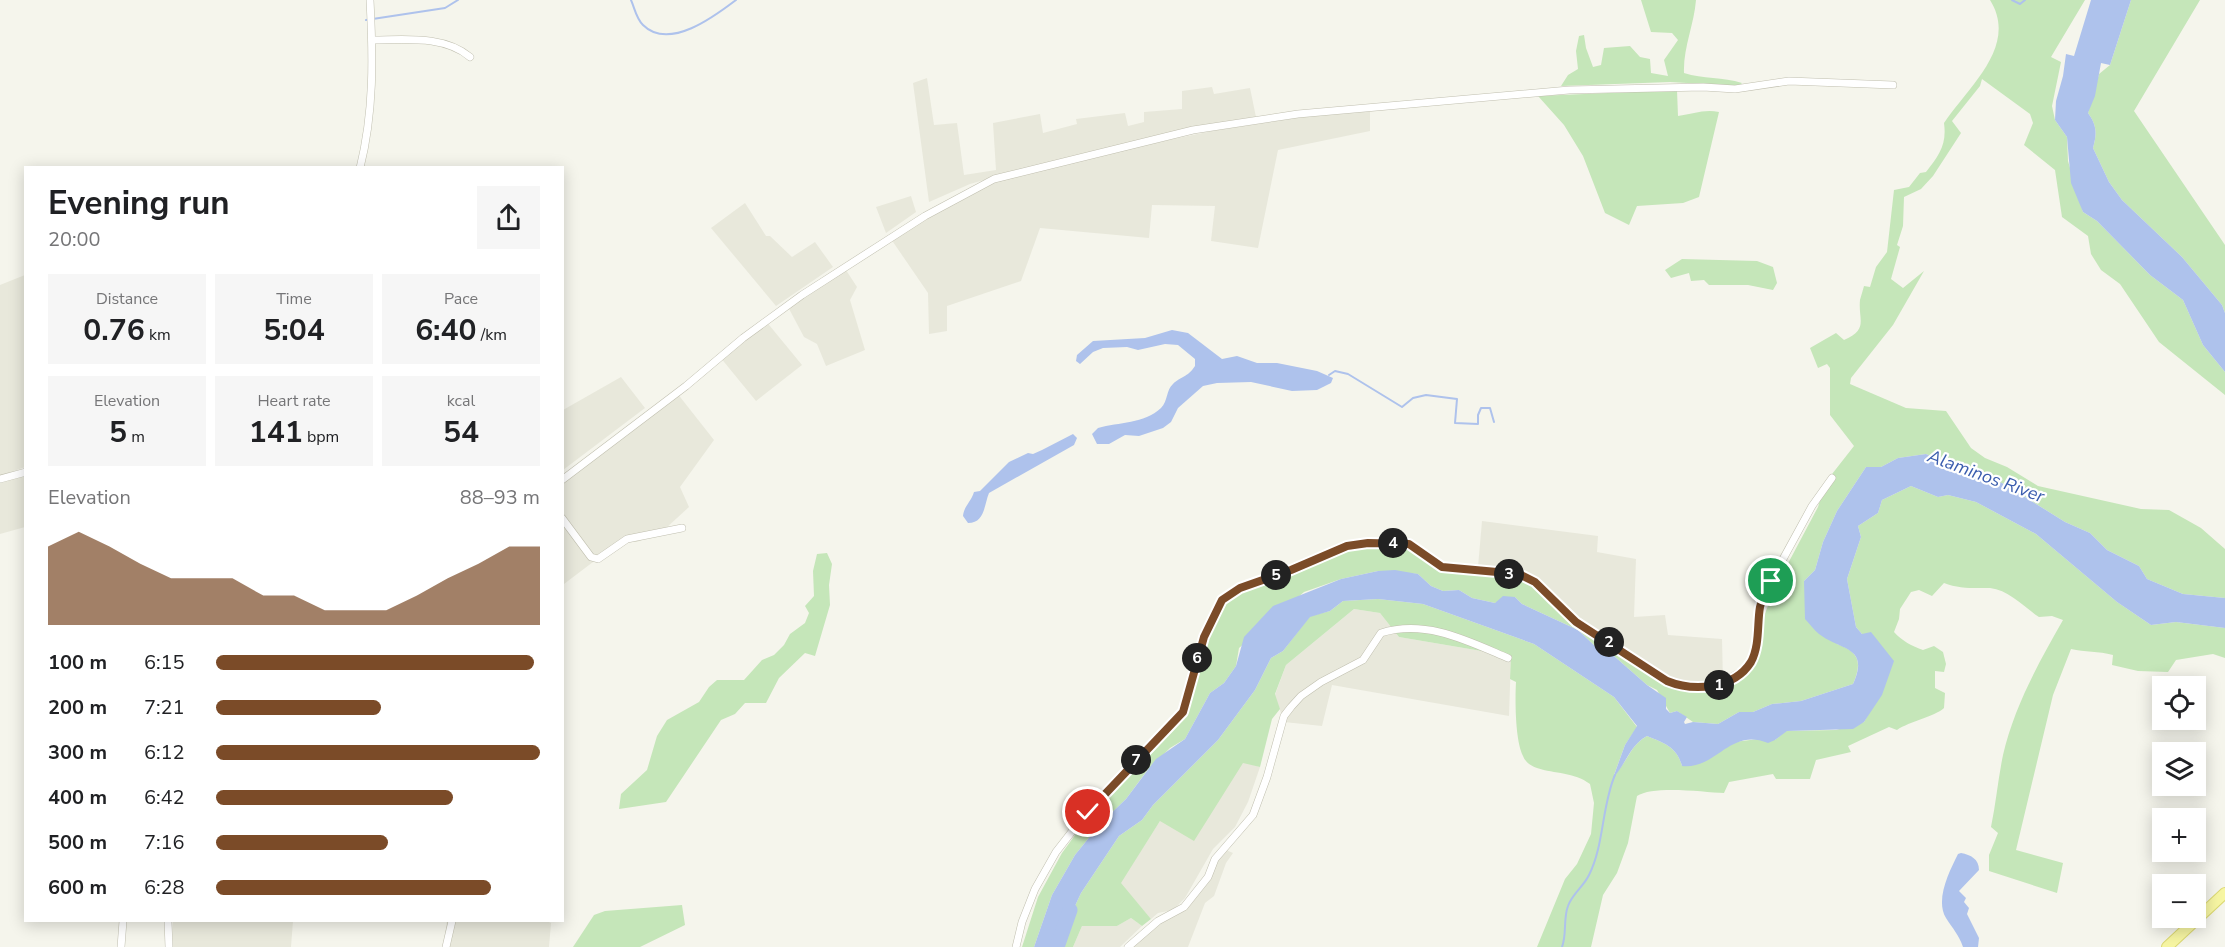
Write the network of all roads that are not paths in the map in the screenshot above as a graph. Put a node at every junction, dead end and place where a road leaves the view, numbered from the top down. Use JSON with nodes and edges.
{"nodes":[{"id":1,"x":370,"y":0,"type":"edge"},
{"id":2,"x":373,"y":40,"type":"junction"},
{"id":3,"x":470,"y":57,"type":"dead end"},
{"id":4,"x":1893,"y":85,"type":"dead end"},
{"id":5,"x":360,"y":166,"type":"edge"},
{"id":6,"x":24,"y":473,"type":"edge"},
{"id":7,"x":564,"y":478,"type":"edge"},
{"id":8,"x":1832,"y":478,"type":"dead end"},
{"id":9,"x":0,"y":479,"type":"edge"},
{"id":10,"x":564,"y":521,"type":"edge"},
{"id":11,"x":682,"y":528,"type":"dead end"},
{"id":12,"x":1508,"y":658,"type":"dead end"},
{"id":13,"x":2225,"y":893,"type":"edge"},
{"id":14,"x":123,"y":922,"type":"edge"},
{"id":15,"x":168,"y":922,"type":"edge"},
{"id":16,"x":452,"y":922,"type":"edge"},
{"id":17,"x":121,"y":947,"type":"edge"},
{"id":18,"x":169,"y":947,"type":"edge"},
{"id":19,"x":446,"y":947,"type":"edge"},
{"id":20,"x":1016,"y":947,"type":"edge"},
{"id":21,"x":1128,"y":947,"type":"edge"},
{"id":22,"x":2167,"y":947,"type":"edge"}],
"edges":[{"from":1,"to":2,"type":"street"},
{"from":2,"to":3,"type":"street"},
{"from":2,"to":5,"type":"street"},
{"from":4,"to":7,"type":"street"},
{"from":6,"to":9,"type":"street"},
{"from":8,"to":20,"type":"street"},
{"from":10,"to":11,"type":"street"},
{"from":12,"to":21,"type":"street"},
{"from":13,"to":22,"type":"main road"},
{"from":14,"to":17,"type":"street"},
{"from":15,"to":18,"type":"street"},
{"from":16,"to":19,"type":"street"}]}
